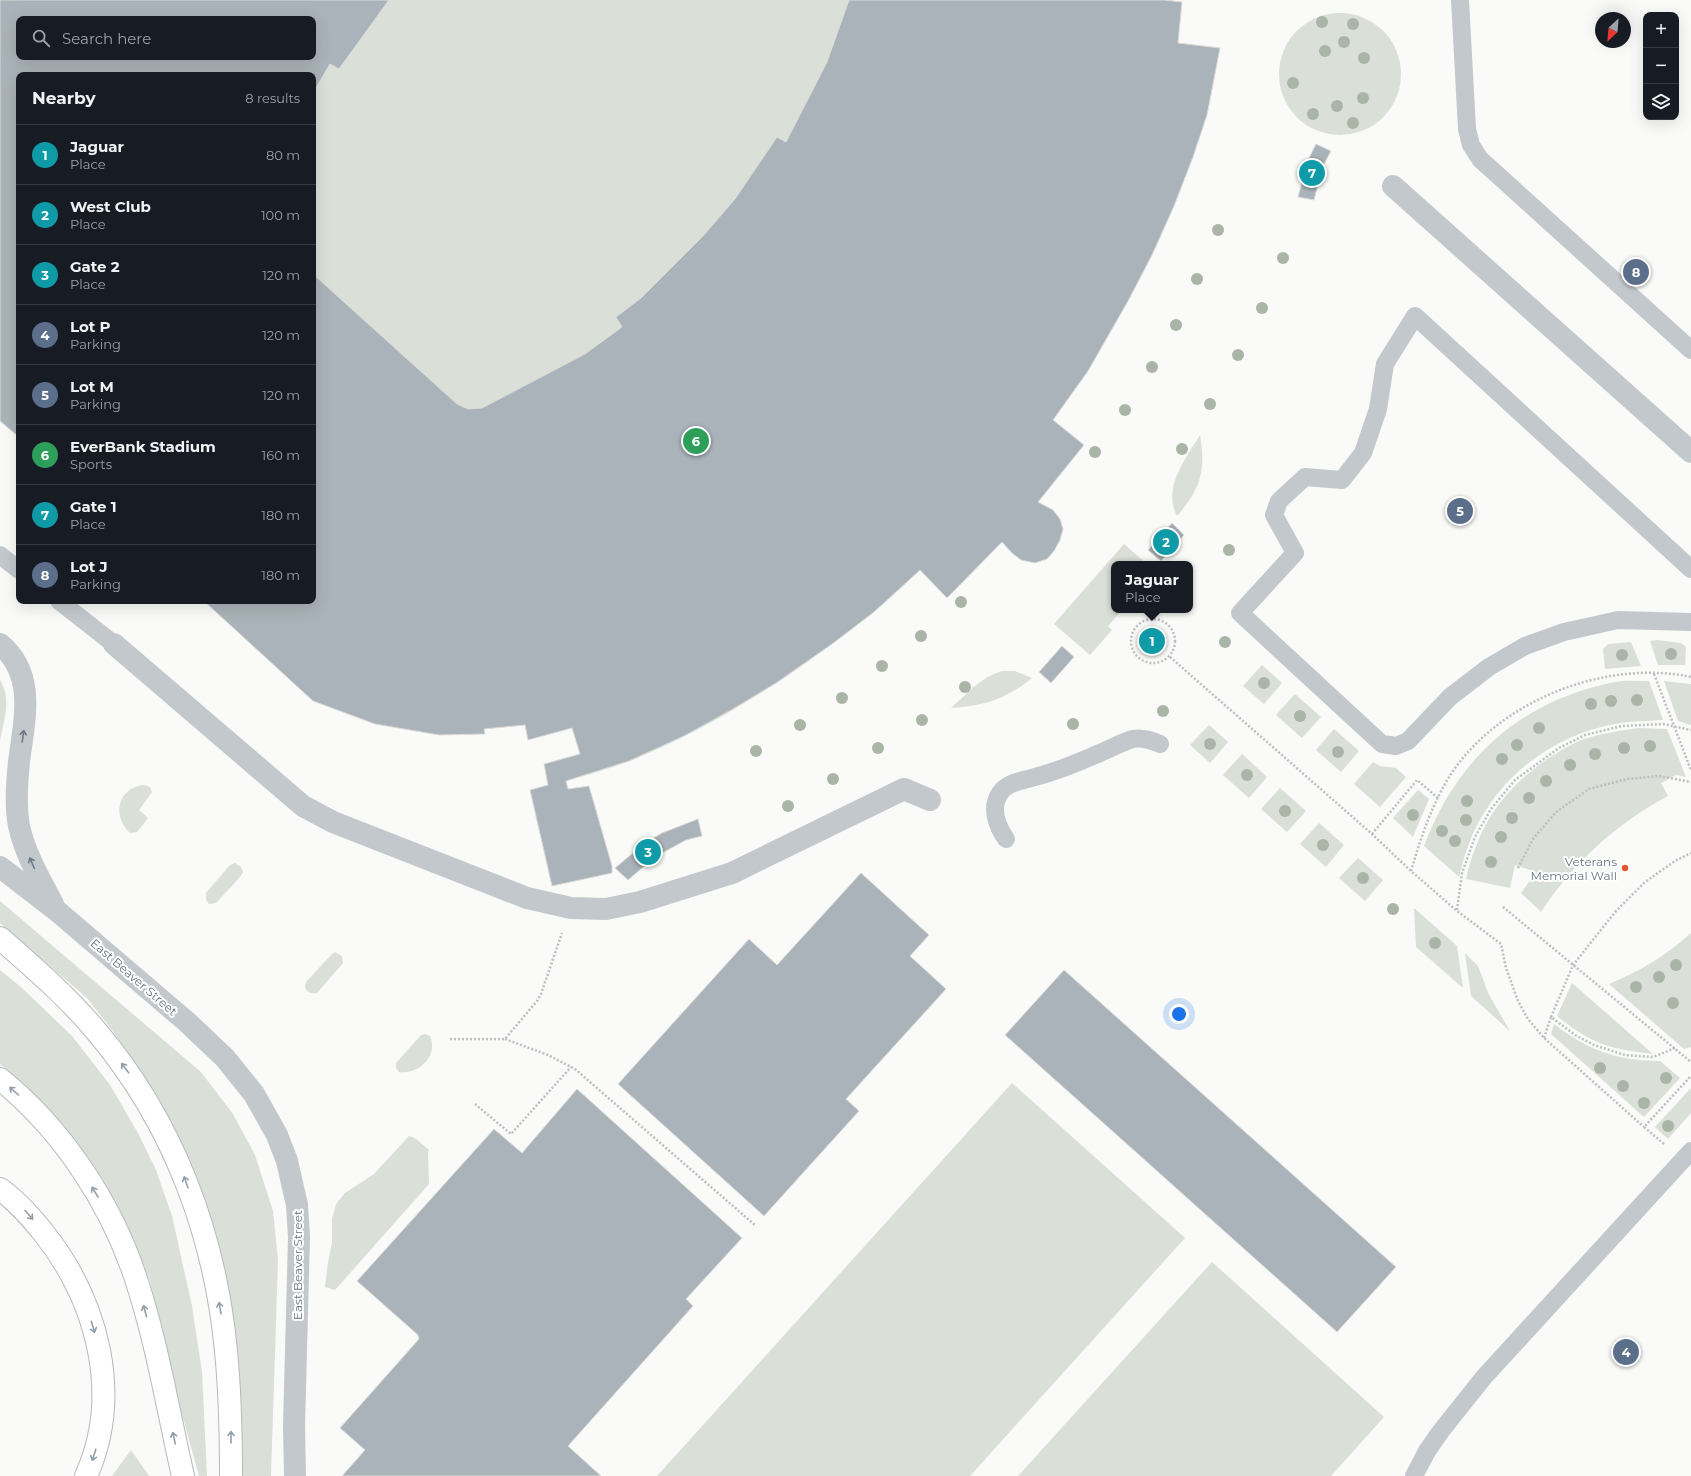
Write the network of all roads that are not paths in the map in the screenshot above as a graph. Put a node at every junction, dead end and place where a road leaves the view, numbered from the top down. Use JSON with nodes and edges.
{"nodes":[{"id":1,"x":1460,"y":0,"type":"edge"},
{"id":2,"x":1393,"y":186,"type":"dead end"},
{"id":3,"x":1691,"y":350,"type":"edge"},
{"id":4,"x":1691,"y":452,"type":"edge"},
{"id":5,"x":0,"y":555,"type":"edge"},
{"id":6,"x":16,"y":568,"type":"edge"},
{"id":7,"x":1691,"y":568,"type":"edge"},
{"id":8,"x":63,"y":604,"type":"edge"},
{"id":9,"x":1691,"y":622,"type":"edge"},
{"id":10,"x":0,"y":644,"type":"edge"},
{"id":11,"x":114,"y":644,"type":"joint"},
{"id":12,"x":1160,"y":744,"type":"dead end"},
{"id":13,"x":930,"y":800,"type":"dead end"},
{"id":14,"x":1006,"y":839,"type":"dead end"},
{"id":15,"x":0,"y":867,"type":"edge"},
{"id":16,"x":56,"y":910,"type":"junction"},
{"id":17,"x":0,"y":938,"type":"edge"},
{"id":18,"x":0,"y":1079,"type":"edge"},
{"id":19,"x":1691,"y":1151,"type":"edge"},
{"id":20,"x":0,"y":1189,"type":"edge"},
{"id":21,"x":86,"y":1476,"type":"edge"},
{"id":22,"x":183,"y":1476,"type":"edge"},
{"id":23,"x":231,"y":1476,"type":"edge"},
{"id":24,"x":295,"y":1476,"type":"edge"},
{"id":25,"x":1414,"y":1476,"type":"edge"}],
"edges":[{"from":1,"to":3,"type":"lane"},
{"from":2,"to":4,"type":"street"},
{"from":5,"to":6,"type":"lane"},
{"from":7,"to":9,"type":"lane"},
{"from":8,"to":11,"type":"lane"},
{"from":16,"to":10,"type":"street","name":"East Beaver Street","one_way":true},
{"from":11,"to":13,"type":"street"},
{"from":12,"to":14,"type":"lane"},
{"from":15,"to":16,"type":"street","name":"East Beaver Street"},
{"from":16,"to":24,"type":"street","name":"East Beaver Street"},
{"from":23,"to":17,"type":"highway","one_way":true},
{"from":22,"to":18,"type":"highway","one_way":true},
{"from":19,"to":25,"type":"lane"},
{"from":20,"to":21,"type":"highway","one_way":true}]}
